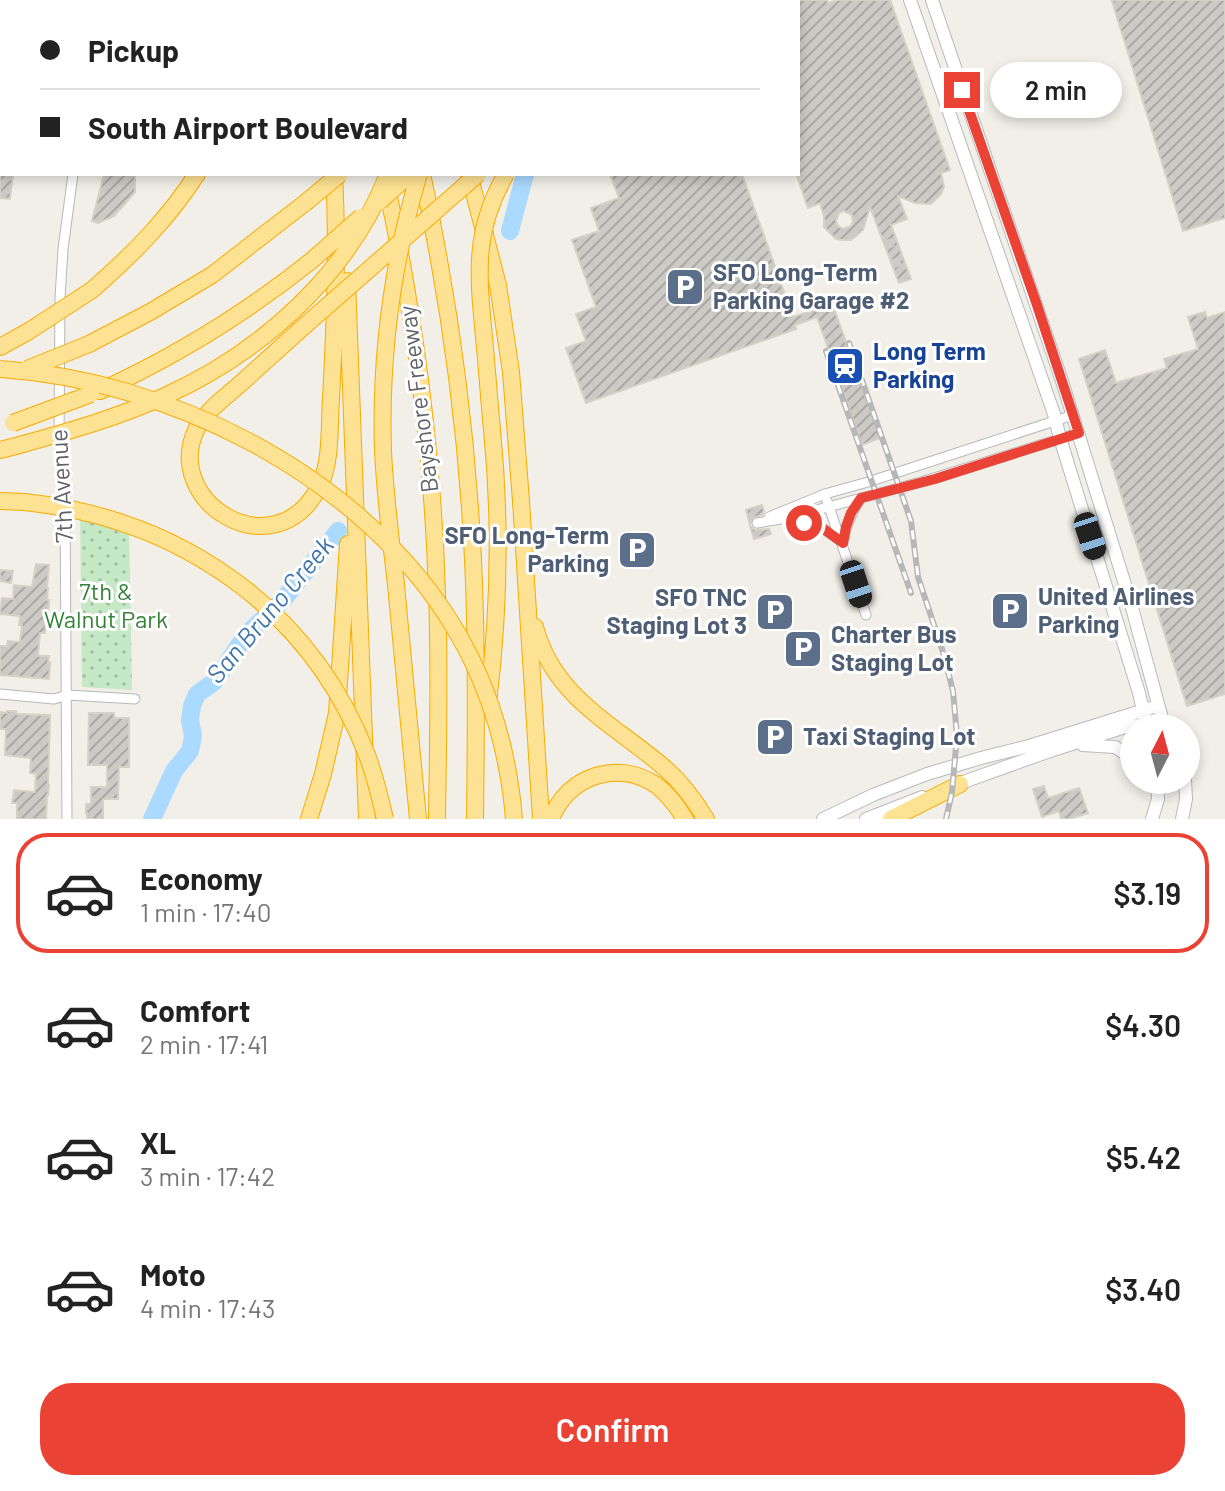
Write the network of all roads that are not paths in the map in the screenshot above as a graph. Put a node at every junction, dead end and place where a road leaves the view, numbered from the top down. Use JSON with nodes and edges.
{"nodes":[{"id":1,"x":910,"y":0,"type":"edge"},
{"id":2,"x":932,"y":0,"type":"edge"},
{"id":3,"x":72,"y":176,"type":"edge"},
{"id":4,"x":196,"y":176,"type":"edge"},
{"id":5,"x":335,"y":176,"type":"edge"},
{"id":6,"x":337,"y":176,"type":"edge"},
{"id":7,"x":337,"y":176,"type":"edge"},
{"id":8,"x":385,"y":176,"type":"edge"},
{"id":9,"x":386,"y":176,"type":"edge"},
{"id":10,"x":408,"y":176,"type":"edge"},
{"id":11,"x":419,"y":176,"type":"edge"},
{"id":12,"x":420,"y":176,"type":"edge"},
{"id":13,"x":470,"y":176,"type":"edge"},
{"id":14,"x":476,"y":176,"type":"edge"},
{"id":15,"x":505,"y":176,"type":"edge"},
{"id":16,"x":337,"y":298,"type":"edge"},
{"id":17,"x":337,"y":298,"type":"edge"},
{"id":18,"x":337,"y":298,"type":"edge"},
{"id":19,"x":337,"y":298,"type":"edge"},
{"id":20,"x":0,"y":347,"type":"edge"},
{"id":21,"x":0,"y":369,"type":"edge"},
{"id":22,"x":0,"y":379,"type":"edge"},
{"id":23,"x":1073,"y":415,"type":"junction"},
{"id":24,"x":1056,"y":420,"type":"junction"},
{"id":25,"x":7,"y":425,"type":"edge"},
{"id":26,"x":1079,"y":433,"type":"junction"},
{"id":27,"x":1060,"y":438,"type":"junction"},
{"id":28,"x":8,"y":448,"type":"edge"},
{"id":29,"x":825,"y":494,"type":"junction"},
{"id":30,"x":861,"y":498,"type":"junction"},
{"id":31,"x":0,"y":501,"type":"edge"},
{"id":32,"x":355,"y":503,"type":"junction"},
{"id":33,"x":829,"y":507,"type":"junction"},
{"id":34,"x":787,"y":518,"type":"junction"},
{"id":35,"x":843,"y":543,"type":"junction"},
{"id":36,"x":524,"y":547,"type":"junction"},
{"id":37,"x":866,"y":615,"type":"dead end"},
{"id":38,"x":0,"y":694,"type":"edge"},
{"id":39,"x":68,"y":695,"type":"junction"},
{"id":40,"x":135,"y":699,"type":"dead end"},
{"id":41,"x":1158,"y":706,"type":"junction"},
{"id":42,"x":1143,"y":710,"type":"junction"},
{"id":43,"x":1144,"y":714,"type":"edge"},
{"id":44,"x":1161,"y":714,"type":"edge"},
{"id":45,"x":1120,"y":728,"type":"edge"},
{"id":46,"x":1067,"y":745,"type":"junction"},
{"id":47,"x":1120,"y":749,"type":"edge"},
{"id":48,"x":960,"y":784,"type":"junction"},
{"id":49,"x":1153,"y":794,"type":"edge"},
{"id":50,"x":1157,"y":794,"type":"edge"},
{"id":51,"x":1186,"y":794,"type":"edge"},
{"id":52,"x":1157,"y":805,"type":"junction"},
{"id":53,"x":475,"y":816,"type":"edge"},
{"id":54,"x":67,"y":819,"type":"edge"},
{"id":55,"x":309,"y":819,"type":"edge"},
{"id":56,"x":367,"y":819,"type":"edge"},
{"id":57,"x":385,"y":819,"type":"edge"},
{"id":58,"x":418,"y":819,"type":"edge"},
{"id":59,"x":437,"y":819,"type":"edge"},
{"id":60,"x":514,"y":819,"type":"edge"},
{"id":61,"x":541,"y":819,"type":"edge"},
{"id":62,"x":551,"y":819,"type":"edge"},
{"id":63,"x":685,"y":819,"type":"edge"},
{"id":64,"x":706,"y":819,"type":"edge"},
{"id":65,"x":823,"y":819,"type":"edge"},
{"id":66,"x":866,"y":819,"type":"edge"},
{"id":67,"x":891,"y":819,"type":"edge"},
{"id":68,"x":1152,"y":819,"type":"edge"},
{"id":69,"x":1182,"y":819,"type":"edge"}],
"edges":[{"from":1,"to":24,"type":"street"},
{"from":2,"to":23,"type":"street"},
{"from":3,"to":39,"type":"street","name":"7th Avenue"},
{"from":4,"to":20,"type":"highway","bridge":true},
{"from":5,"to":22,"type":"highway","bridge":true},
{"from":6,"to":16,"type":"highway","bridge":true},
{"from":7,"to":32,"type":"highway"},
{"from":8,"to":28,"type":"highway","bridge":true},
{"from":9,"to":59,"type":"highway","name":"Bayshore Freeway"},
{"from":10,"to":25,"type":"highway","bridge":true},
{"from":11,"to":58,"type":"highway","bridge":true},
{"from":12,"to":53,"type":"highway","name":"Bayshore Freeway"},
{"from":13,"to":36,"type":"highway"},
{"from":14,"to":19,"type":"highway","bridge":true},
{"from":15,"to":53,"type":"highway","bridge":true},
{"from":17,"to":18,"type":"highway","bridge":true},
{"from":21,"to":60,"type":"highway","bridge":true},
{"from":23,"to":24,"type":"street"},
{"from":23,"to":26,"type":"street"},
{"from":24,"to":27,"type":"street"},
{"from":24,"to":29,"type":"street"},
{"from":26,"to":27,"type":"street"},
{"from":26,"to":41,"type":"street"},
{"from":27,"to":30,"type":"street"},
{"from":27,"to":42,"type":"street"},
{"from":29,"to":33,"type":"street"},
{"from":29,"to":34,"type":"street"},
{"from":30,"to":33,"type":"street"},
{"from":30,"to":35,"type":"street"},
{"from":31,"to":57,"type":"highway","bridge":true},
{"from":32,"to":55,"type":"highway"},
{"from":32,"to":56,"type":"highway"},
{"from":33,"to":34,"type":"street"},
{"from":33,"to":35,"type":"street"},
{"from":34,"to":35,"type":"street"},
{"from":35,"to":37,"type":"street"},
{"from":36,"to":61,"type":"highway"},
{"from":36,"to":64,"type":"highway"},
{"from":38,"to":39,"type":"street"},
{"from":39,"to":40,"type":"street"},
{"from":39,"to":54,"type":"street","name":"7th Avenue"},
{"from":41,"to":42,"type":"street"},
{"from":41,"to":44,"type":"street"},
{"from":42,"to":43,"type":"street"},
{"from":42,"to":65,"type":"street"},
{"from":45,"to":46,"type":"street"},
{"from":46,"to":47,"type":"street"},
{"from":46,"to":48,"type":"street"},
{"from":48,"to":66,"type":"street"},
{"from":48,"to":67,"type":"highway"},
{"from":49,"to":52,"type":"street"},
{"from":50,"to":52,"type":"street"},
{"from":51,"to":69,"type":"street"},
{"from":52,"to":68,"type":"street"},
{"from":62,"to":63,"type":"highway"}]}
